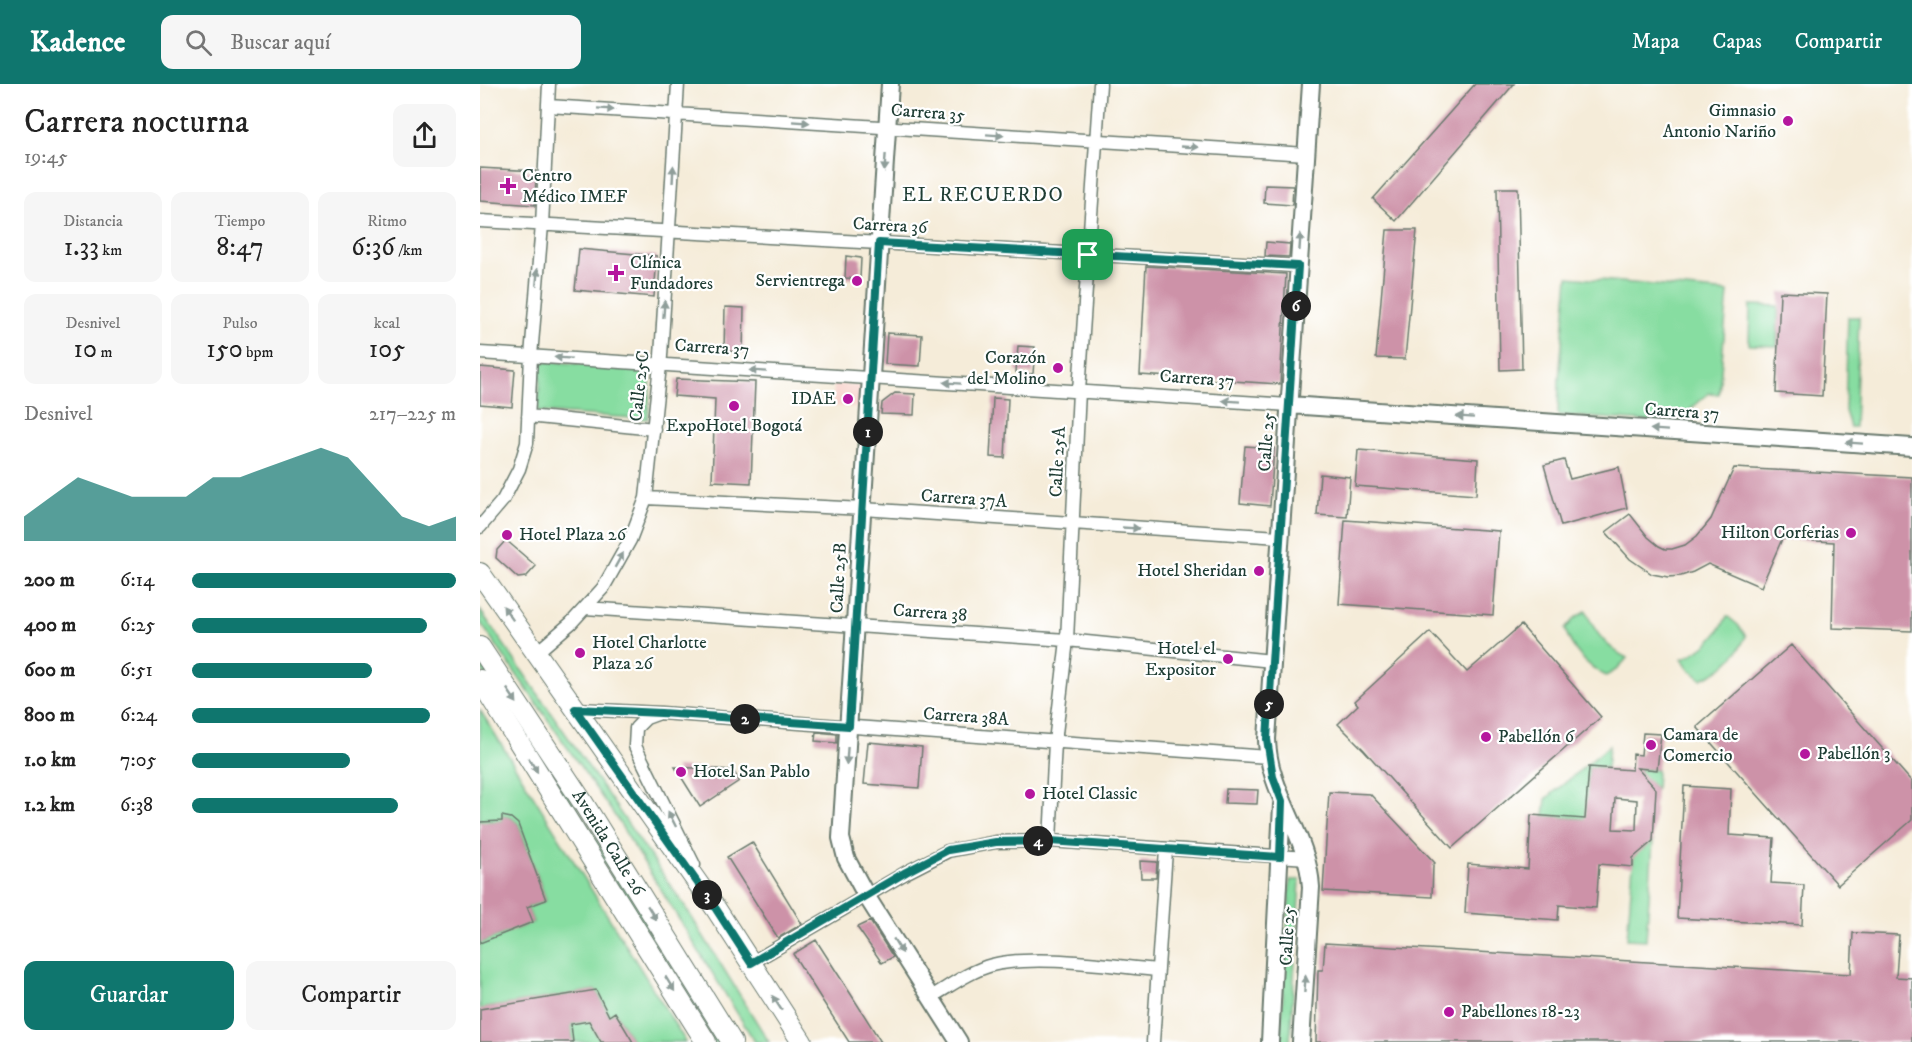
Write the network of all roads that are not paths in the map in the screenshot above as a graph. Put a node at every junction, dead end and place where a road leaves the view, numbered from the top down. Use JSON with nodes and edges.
{"nodes":[{"id":1,"x":549,"y":84,"type":"edge"},
{"id":2,"x":678,"y":84,"type":"edge"},
{"id":3,"x":890,"y":84,"type":"edge"},
{"id":4,"x":1100,"y":84,"type":"edge"},
{"id":5,"x":1311,"y":84,"type":"edge"},
{"id":6,"x":548,"y":106,"type":"junction"},
{"id":7,"x":676,"y":114,"type":"junction"},
{"id":8,"x":887,"y":128,"type":"junction"},
{"id":9,"x":1096,"y":141,"type":"junction"},
{"id":10,"x":1306,"y":154,"type":"junction"},
{"id":11,"x":480,"y":221,"type":"edge"},
{"id":12,"x":542,"y":225,"type":"junction"},
{"id":13,"x":670,"y":232,"type":"junction"},
{"id":14,"x":879,"y":243,"type":"junction"},
{"id":15,"x":1088,"y":255,"type":"junction"},
{"id":16,"x":1298,"y":266,"type":"junction"},
{"id":17,"x":480,"y":353,"type":"edge"},
{"id":18,"x":531,"y":356,"type":"junction"},
{"id":19,"x":660,"y":364,"type":"junction"},
{"id":20,"x":871,"y":378,"type":"junction"},
{"id":21,"x":1080,"y":391,"type":"junction"},
{"id":22,"x":1289,"y":405,"type":"junction"},
{"id":23,"x":528,"y":416,"type":"junction"},
{"id":24,"x":654,"y":429,"type":"junction"},
{"id":25,"x":1912,"y":447,"type":"edge"},
{"id":26,"x":646,"y":498,"type":"junction"},
{"id":27,"x":863,"y":509,"type":"junction"},
{"id":28,"x":1072,"y":524,"type":"junction"},
{"id":29,"x":480,"y":527,"type":"edge"},
{"id":30,"x":1280,"y":537,"type":"junction"},
{"id":31,"x":480,"y":573,"type":"edge"},
{"id":32,"x":585,"y":608,"type":"junction"},
{"id":33,"x":855,"y":626,"type":"junction"},
{"id":34,"x":1067,"y":640,"type":"junction"},
{"id":35,"x":480,"y":647,"type":"edge"},
{"id":36,"x":536,"y":653,"type":"junction"},
{"id":37,"x":1272,"y":661,"type":"junction"},
{"id":38,"x":480,"y":680,"type":"edge"},
{"id":39,"x":575,"y":709,"type":"junction"},
{"id":40,"x":661,"y":713,"type":"junction"},
{"id":41,"x":849,"y":726,"type":"junction"},
{"id":42,"x":1055,"y":742,"type":"junction"},
{"id":43,"x":1268,"y":757,"type":"junction"},
{"id":44,"x":1282,"y":801,"type":"junction"},
{"id":45,"x":1050,"y":841,"type":"junction"},
{"id":46,"x":1166,"y":850,"type":"junction"},
{"id":47,"x":1280,"y":857,"type":"junction"},
{"id":48,"x":1307,"y":858,"type":"junction"},
{"id":49,"x":867,"y":897,"type":"junction"},
{"id":50,"x":716,"y":909,"type":"junction"},
{"id":51,"x":751,"y":963,"type":"junction"},
{"id":52,"x":1158,"y":970,"type":"junction"},
{"id":53,"x":931,"y":997,"type":"junction"},
{"id":54,"x":706,"y":1042,"type":"edge"},
{"id":55,"x":732,"y":1042,"type":"edge"},
{"id":56,"x":802,"y":1042,"type":"edge"},
{"id":57,"x":959,"y":1042,"type":"edge"},
{"id":58,"x":1154,"y":1042,"type":"edge"},
{"id":59,"x":1270,"y":1042,"type":"edge"},
{"id":60,"x":1301,"y":1042,"type":"edge"}],
"edges":[{"from":1,"to":6,"type":"street"},
{"from":2,"to":7,"type":"street","name":"Calle 25C"},
{"from":3,"to":8,"type":"street","name":"Calle 25B"},
{"from":4,"to":9,"type":"street","name":"Calle 25A"},
{"from":5,"to":10,"type":"street","name":"Calle 25"},
{"from":6,"to":7,"type":"street","name":"Carrera 35","one_way":true},
{"from":6,"to":12,"type":"street"},
{"from":7,"to":8,"type":"street","name":"Carrera 35","one_way":true},
{"from":13,"to":7,"type":"street","name":"Calle 25C","one_way":true},
{"from":8,"to":9,"type":"street","name":"Carrera 35","one_way":true},
{"from":8,"to":14,"type":"street","name":"Calle 25B","one_way":true},
{"from":9,"to":10,"type":"street","name":"Carrera 35","one_way":true},
{"from":9,"to":15,"type":"street","name":"Calle 25A"},
{"from":16,"to":10,"type":"street","name":"Calle 25","one_way":true},
{"from":11,"to":12,"type":"street","name":"Carrera 36"},
{"from":12,"to":13,"type":"street","name":"Carrera 36"},
{"from":18,"to":12,"type":"street","one_way":true},
{"from":13,"to":14,"type":"street","name":"Carrera 36"},
{"from":19,"to":13,"type":"street","name":"Calle 25C","one_way":true},
{"from":14,"to":15,"type":"street","name":"Carrera 36"},
{"from":14,"to":20,"type":"street","name":"Calle 25B"},
{"from":15,"to":16,"type":"street","name":"Carrera 36"},
{"from":15,"to":21,"type":"street","name":"Calle 25A"},
{"from":16,"to":22,"type":"street","name":"Calle 25"},
{"from":17,"to":18,"type":"street","name":"Carrera 37"},
{"from":19,"to":18,"type":"street","name":"Carrera 37","one_way":true},
{"from":18,"to":23,"type":"street"},
{"from":20,"to":19,"type":"street","name":"Carrera 37","one_way":true},
{"from":19,"to":24,"type":"street","name":"Calle 25C"},
{"from":21,"to":20,"type":"street","name":"Carrera 37","one_way":true},
{"from":20,"to":27,"type":"street","name":"Calle 25B"},
{"from":22,"to":21,"type":"street","name":"Carrera 37","one_way":true},
{"from":21,"to":28,"type":"street","name":"Calle 25A"},
{"from":25,"to":22,"type":"street","name":"Carrera 37","one_way":true},
{"from":22,"to":30,"type":"street","name":"Calle 25"},
{"from":23,"to":24,"type":"street"},
{"from":23,"to":29,"type":"street"},
{"from":24,"to":26,"type":"street","name":"Calle 25C"},
{"from":26,"to":27,"type":"street","name":"Carrera 37A"},
{"from":32,"to":26,"type":"street","name":"Calle 25C","one_way":true},
{"from":27,"to":28,"type":"street","name":"Carrera 37A"},
{"from":27,"to":33,"type":"street","name":"Calle 25B"},
{"from":28,"to":30,"type":"street","name":"Carrera 37A","one_way":true},
{"from":28,"to":34,"type":"street","name":"Calle 25A"},
{"from":30,"to":37,"type":"street","name":"Calle 25"},
{"from":36,"to":31,"type":"main road","one_way":true},
{"from":32,"to":33,"type":"street","name":"Carrera 38"},
{"from":32,"to":36,"type":"street","name":"Calle 25C"},
{"from":33,"to":34,"type":"street","name":"Carrera 38"},
{"from":33,"to":41,"type":"street","name":"Calle 25B"},
{"from":34,"to":37,"type":"street","name":"Carrera 38"},
{"from":34,"to":42,"type":"street","name":"Calle 25A"},
{"from":35,"to":55,"type":"main road","name":"Avenida Calle 26","one_way":true},
{"from":36,"to":39,"type":"main road"},
{"from":37,"to":43,"type":"street","name":"Calle 25"},
{"from":38,"to":54,"type":"main road","name":"Avenida Calle 26","one_way":true},
{"from":39,"to":40,"type":"street","name":"Carrera 38A"},
{"from":39,"to":50,"type":"main road"},
{"from":40,"to":41,"type":"street","name":"Carrera 38A"},
{"from":50,"to":40,"type":"street","one_way":true},
{"from":41,"to":42,"type":"street","name":"Carrera 38A"},
{"from":41,"to":49,"type":"street","name":"Calle 25B","one_way":true},
{"from":42,"to":43,"type":"street","name":"Carrera 38A"},
{"from":42,"to":45,"type":"street","name":"Calle 25A"},
{"from":43,"to":44,"type":"street","name":"Calle 25"},
{"from":44,"to":47,"type":"street","name":"Calle 25"},
{"from":44,"to":48,"type":"street","name":"Calle 25"},
{"from":45,"to":46,"type":"street"},
{"from":45,"to":49,"type":"street"},
{"from":46,"to":47,"type":"street"},
{"from":46,"to":52,"type":"street"},
{"from":47,"to":48,"type":"street"},
{"from":47,"to":59,"type":"street","name":"Calle 25"},
{"from":60,"to":48,"type":"street","name":"Calle 25","one_way":true},
{"from":49,"to":51,"type":"street"},
{"from":49,"to":53,"type":"street","name":"Calle 25B","one_way":true},
{"from":50,"to":51,"type":"main road"},
{"from":56,"to":51,"type":"main road","one_way":true},
{"from":52,"to":53,"type":"street"},
{"from":52,"to":58,"type":"street"},
{"from":53,"to":57,"type":"street","name":"Calle 25B"}]}
